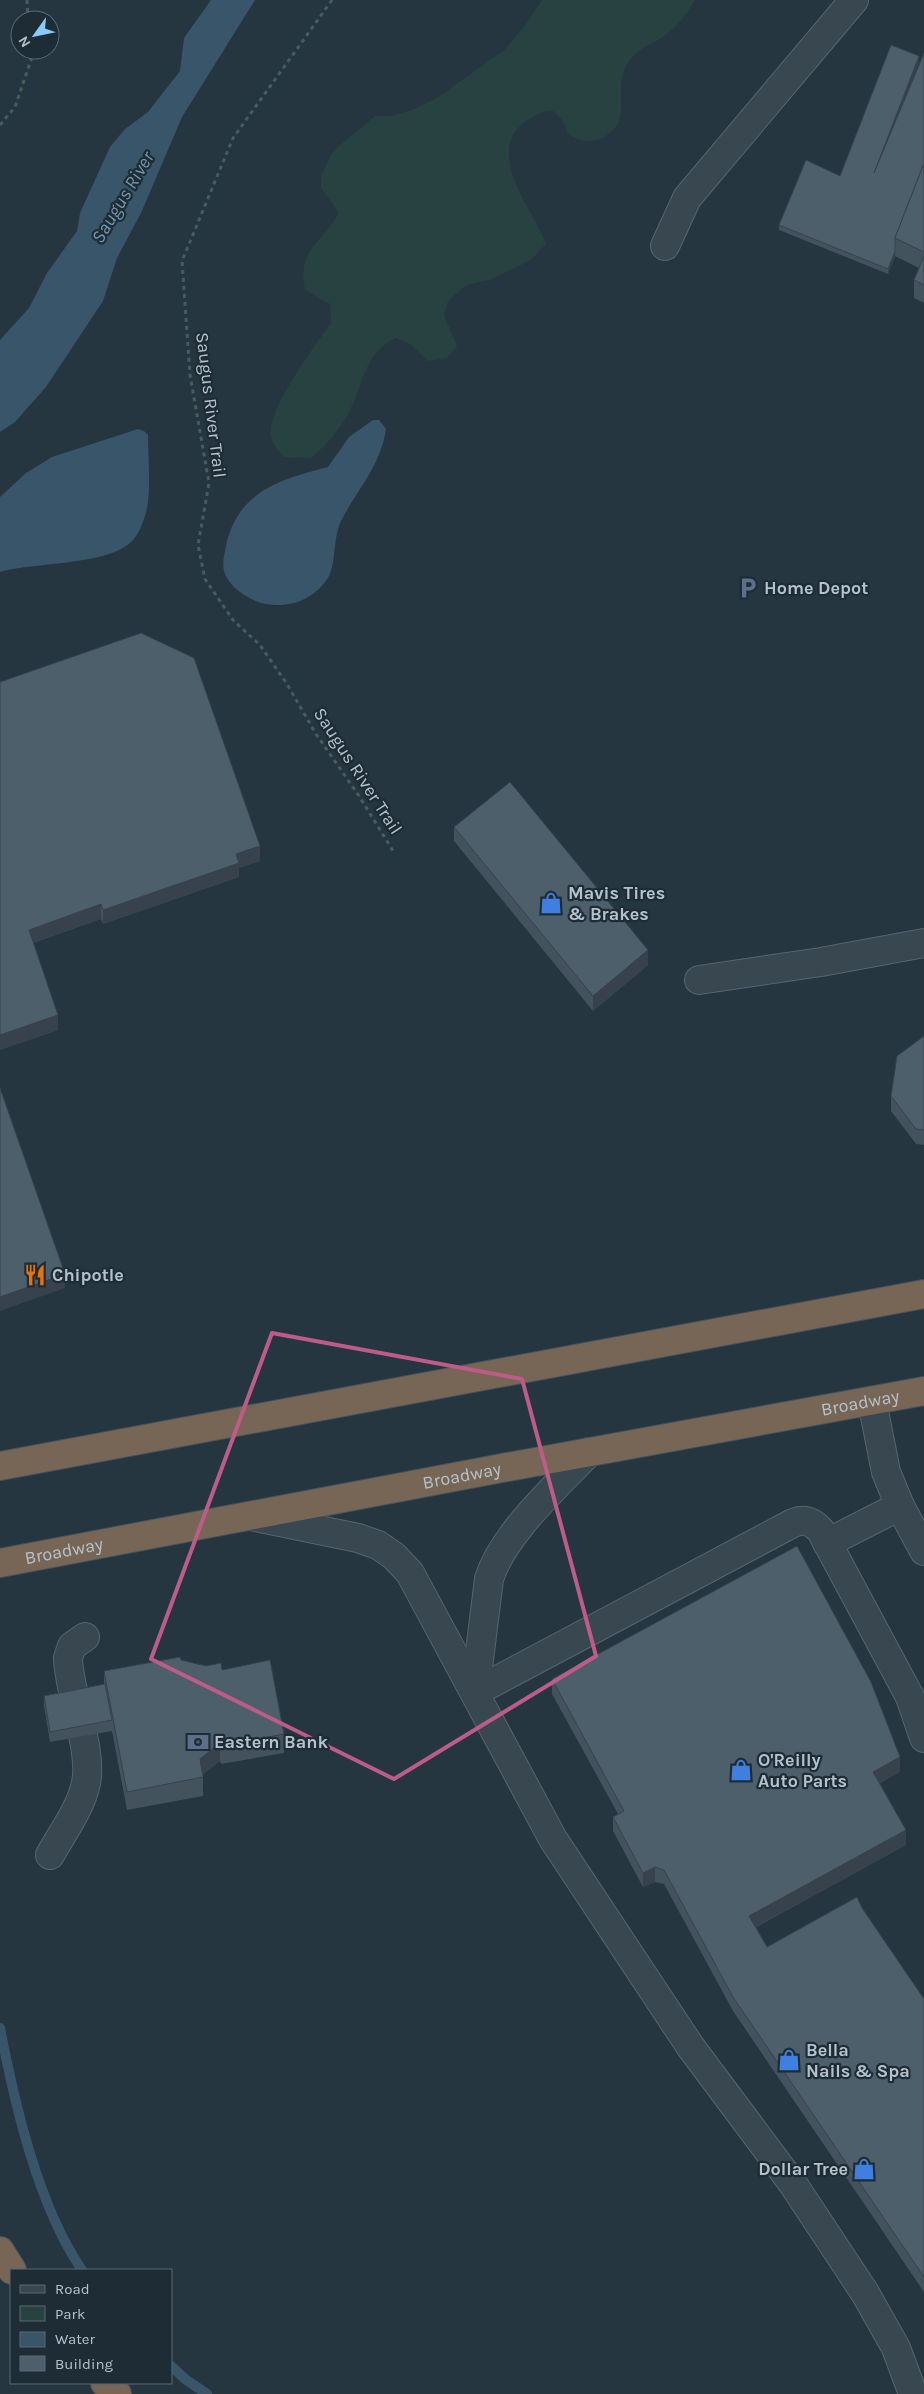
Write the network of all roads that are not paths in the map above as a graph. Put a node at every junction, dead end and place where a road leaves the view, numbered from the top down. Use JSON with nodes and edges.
{"nodes":[{"id":1,"x":854,"y":0,"type":"edge"},
{"id":2,"x":665,"y":246,"type":"dead end"},
{"id":3,"x":924,"y":943,"type":"edge"},
{"id":4,"x":699,"y":980,"type":"dead end"},
{"id":5,"x":924,"y":1294,"type":"edge"},
{"id":6,"x":924,"y":1391,"type":"edge"},
{"id":7,"x":872,"y":1401,"type":"junction"},
{"id":8,"x":589,"y":1452,"type":"junction"},
{"id":9,"x":0,"y":1466,"type":"edge"},
{"id":10,"x":900,"y":1506,"type":"junction"},
{"id":11,"x":251,"y":1516,"type":"junction"},
{"id":12,"x":827,"y":1542,"type":"junction"},
{"id":13,"x":924,"y":1552,"type":"edge"},
{"id":14,"x":0,"y":1563,"type":"edge"},
{"id":15,"x":85,"y":1638,"type":"dead end"},
{"id":16,"x":476,"y":1692,"type":"junction"},
{"id":17,"x":924,"y":1738,"type":"edge"},
{"id":18,"x":50,"y":1855,"type":"dead end"},
{"id":19,"x":0,"y":2251,"type":"edge"},
{"id":20,"x":11,"y":2269,"type":"edge"},
{"id":21,"x":106,"y":2384,"type":"edge"},
{"id":22,"x":117,"y":2394,"type":"edge"},
{"id":23,"x":913,"y":2394,"type":"edge"}],
"edges":[{"from":1,"to":2,"type":"street"},
{"from":3,"to":4,"type":"street"},
{"from":5,"to":9,"type":"highway"},
{"from":6,"to":7,"type":"highway","name":"Broadway"},
{"from":7,"to":8,"type":"highway","name":"Broadway"},
{"from":7,"to":10,"type":"street"},
{"from":8,"to":11,"type":"highway","name":"Broadway"},
{"from":8,"to":16,"type":"street"},
{"from":10,"to":12,"type":"street"},
{"from":10,"to":13,"type":"street"},
{"from":11,"to":14,"type":"highway","name":"Broadway"},
{"from":11,"to":16,"type":"street"},
{"from":12,"to":16,"type":"street"},
{"from":12,"to":17,"type":"street"},
{"from":15,"to":18,"type":"street"},
{"from":16,"to":23,"type":"street"},
{"from":19,"to":20,"type":"highway"},
{"from":21,"to":22,"type":"highway"}]}
